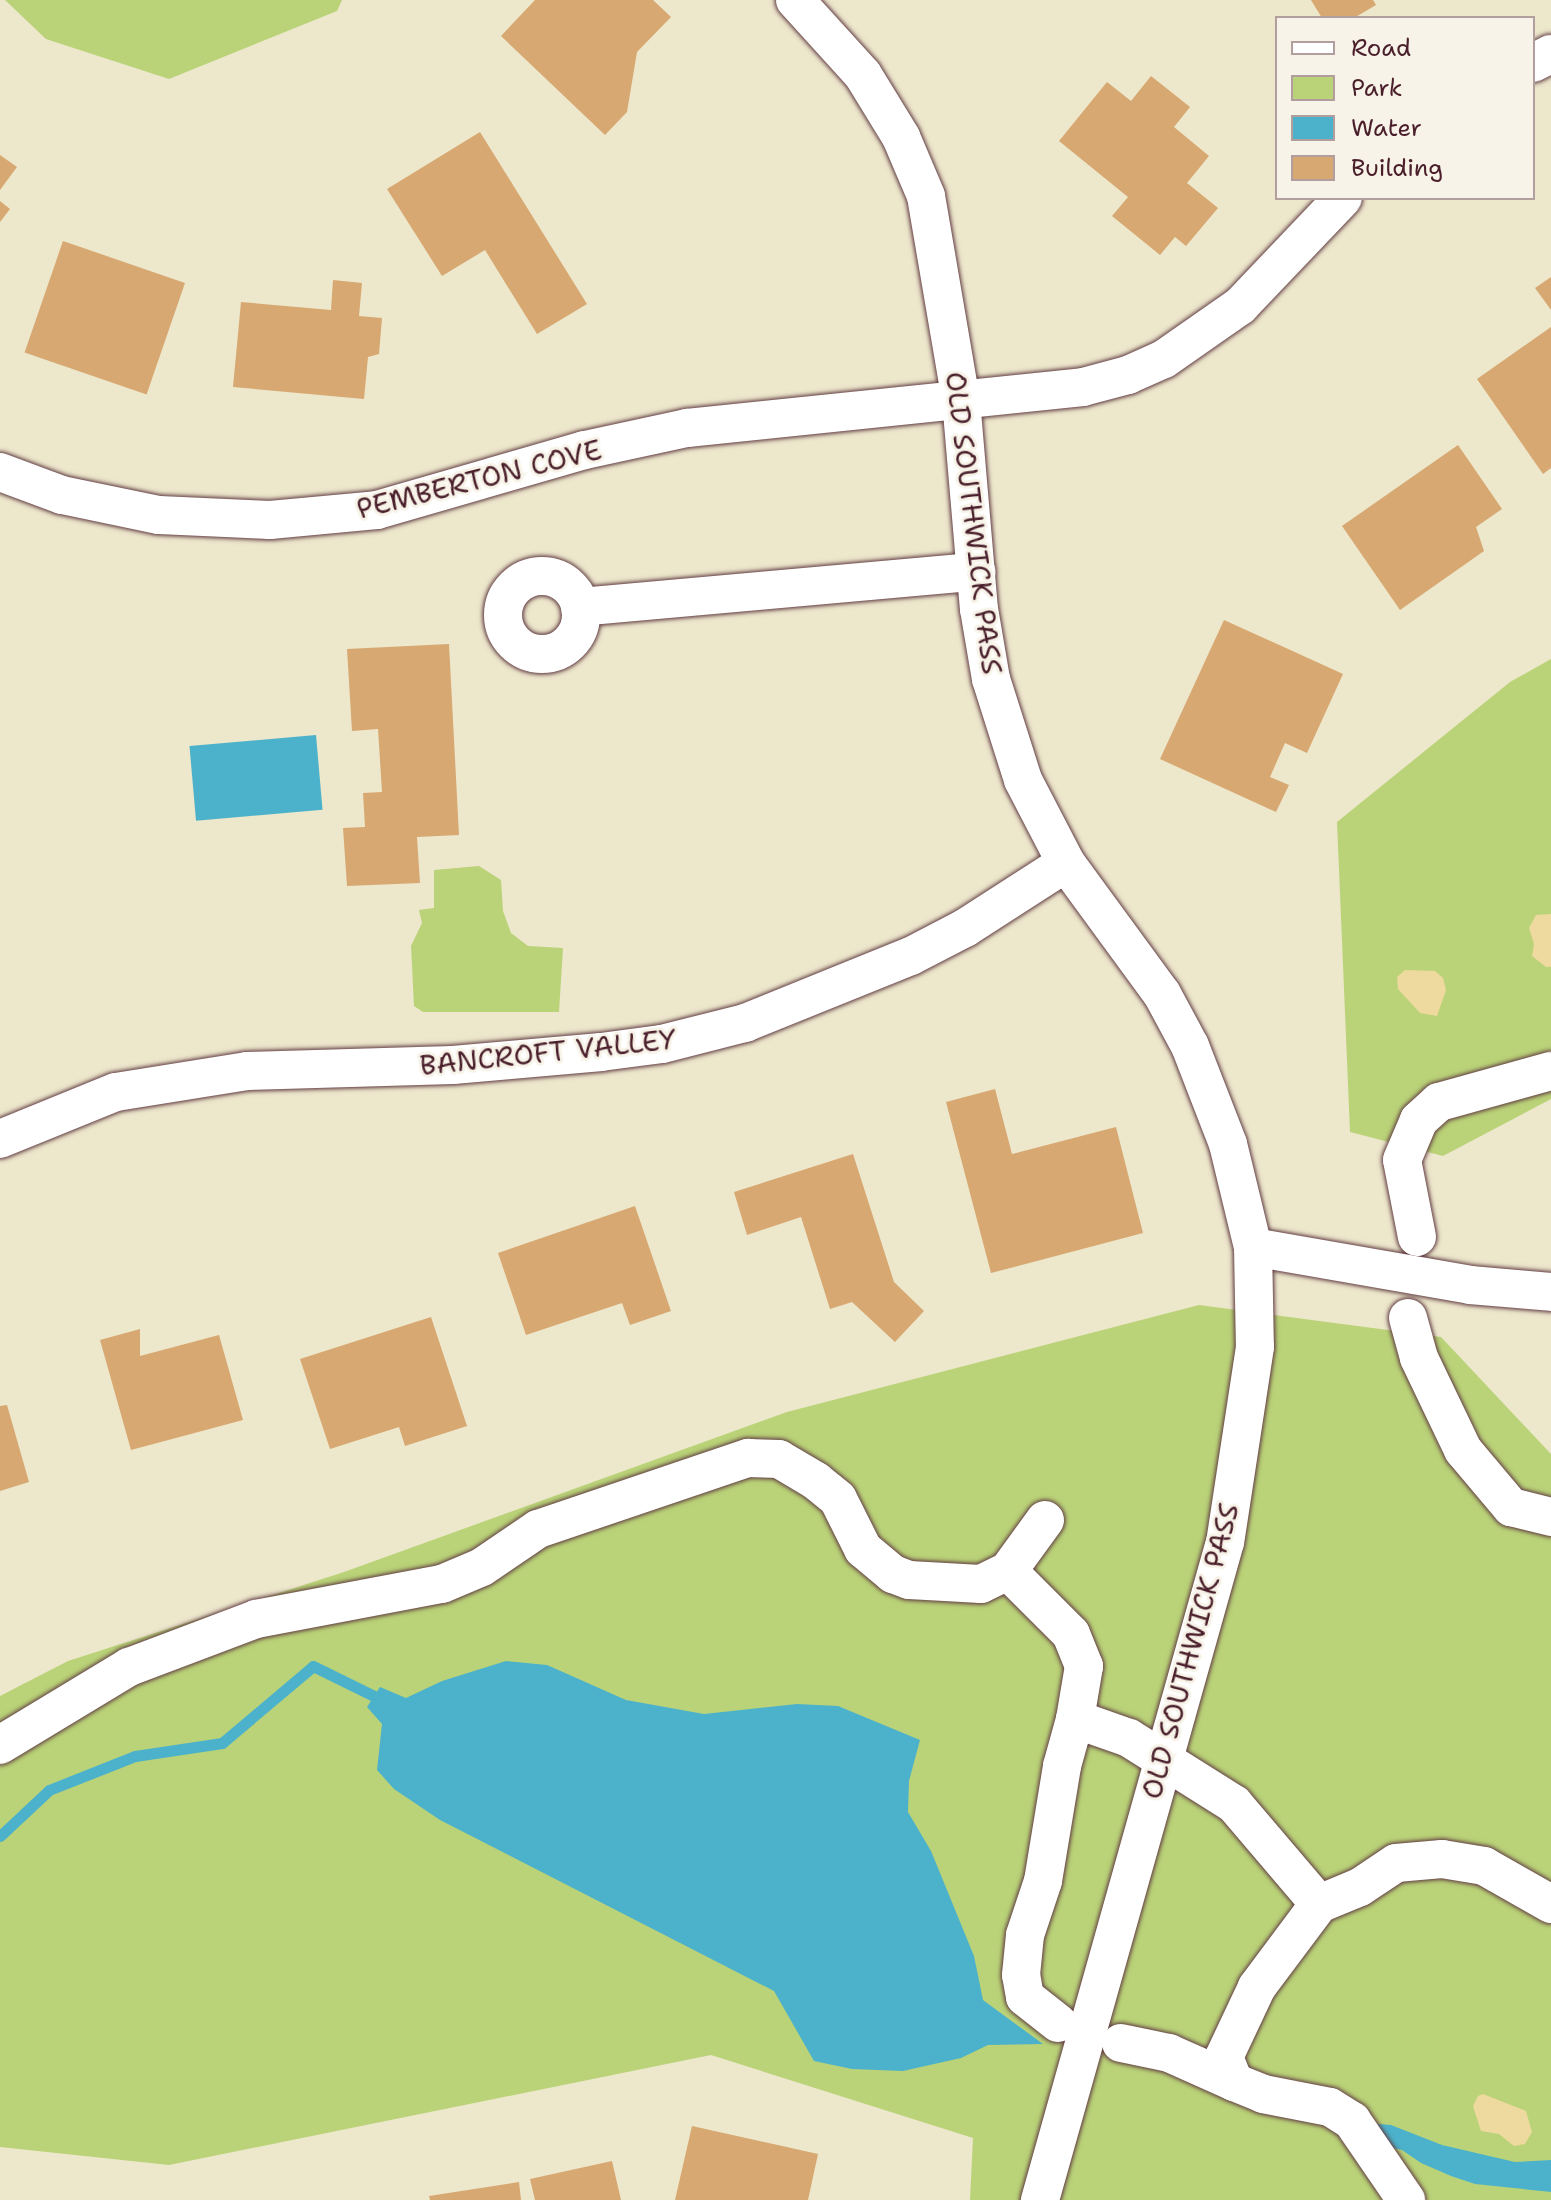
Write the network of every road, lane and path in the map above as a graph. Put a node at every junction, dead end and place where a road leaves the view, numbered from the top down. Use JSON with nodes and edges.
{"nodes":[{"id":1,"x":795,"y":0,"type":"edge"},
{"id":2,"x":1341,"y":200,"type":"edge"},
{"id":3,"x":961,"y":400,"type":"junction"},
{"id":4,"x":0,"y":472,"type":"edge"},
{"id":5,"x":976,"y":572,"type":"junction"},
{"id":6,"x":580,"y":607,"type":"dead end"},
{"id":7,"x":1066,"y":863,"type":"junction"},
{"id":8,"x":1551,"y":1071,"type":"edge"},
{"id":9,"x":0,"y":1139,"type":"edge"},
{"id":10,"x":1417,"y":1237,"type":"dead end"},
{"id":11,"x":1253,"y":1247,"type":"junction"},
{"id":12,"x":1551,"y":1292,"type":"edge"},
{"id":13,"x":1408,"y":1318,"type":"dead end"},
{"id":14,"x":1551,"y":1517,"type":"edge"},
{"id":15,"x":1045,"y":1520,"type":"dead end"},
{"id":16,"x":1008,"y":1571,"type":"junction"},
{"id":17,"x":1075,"y":1719,"type":"junction"},
{"id":18,"x":0,"y":1745,"type":"edge"},
{"id":19,"x":1162,"y":1761,"type":"junction"},
{"id":20,"x":1319,"y":1904,"type":"junction"},
{"id":21,"x":1551,"y":1904,"type":"edge"},
{"id":22,"x":1058,"y":2023,"type":"dead end"},
{"id":23,"x":1121,"y":2043,"type":"dead end"},
{"id":24,"x":1234,"y":2082,"type":"junction"},
{"id":25,"x":1040,"y":2200,"type":"edge"},
{"id":26,"x":1406,"y":2200,"type":"edge"}],
"edges":[{"from":1,"to":3,"type":"street","name":"OLD SOUTHWICK PASS"},
{"from":2,"to":3,"type":"street","name":"PEMBERTON COVE"},
{"from":3,"to":4,"type":"street","name":"PEMBERTON COVE"},
{"from":3,"to":5,"type":"street","name":"OLD SOUTHWICK PASS"},
{"from":5,"to":6,"type":"street"},
{"from":5,"to":7,"type":"street","name":"OLD SOUTHWICK PASS"},
{"from":7,"to":9,"type":"street","name":"BANCROFT VALLEY"},
{"from":7,"to":11,"type":"street","name":"OLD SOUTHWICK PASS"},
{"from":8,"to":10,"type":"street"},
{"from":11,"to":12,"type":"street"},
{"from":11,"to":19,"type":"street","name":"OLD SOUTHWICK PASS"},
{"from":13,"to":14,"type":"street"},
{"from":15,"to":16,"type":"street"},
{"from":16,"to":17,"type":"street"},
{"from":16,"to":18,"type":"street"},
{"from":17,"to":19,"type":"street"},
{"from":17,"to":22,"type":"street"},
{"from":19,"to":20,"type":"street"},
{"from":19,"to":25,"type":"street","name":"OLD SOUTHWICK PASS"},
{"from":20,"to":21,"type":"street"},
{"from":20,"to":24,"type":"street"},
{"from":23,"to":24,"type":"street"},
{"from":24,"to":26,"type":"street"}]}
